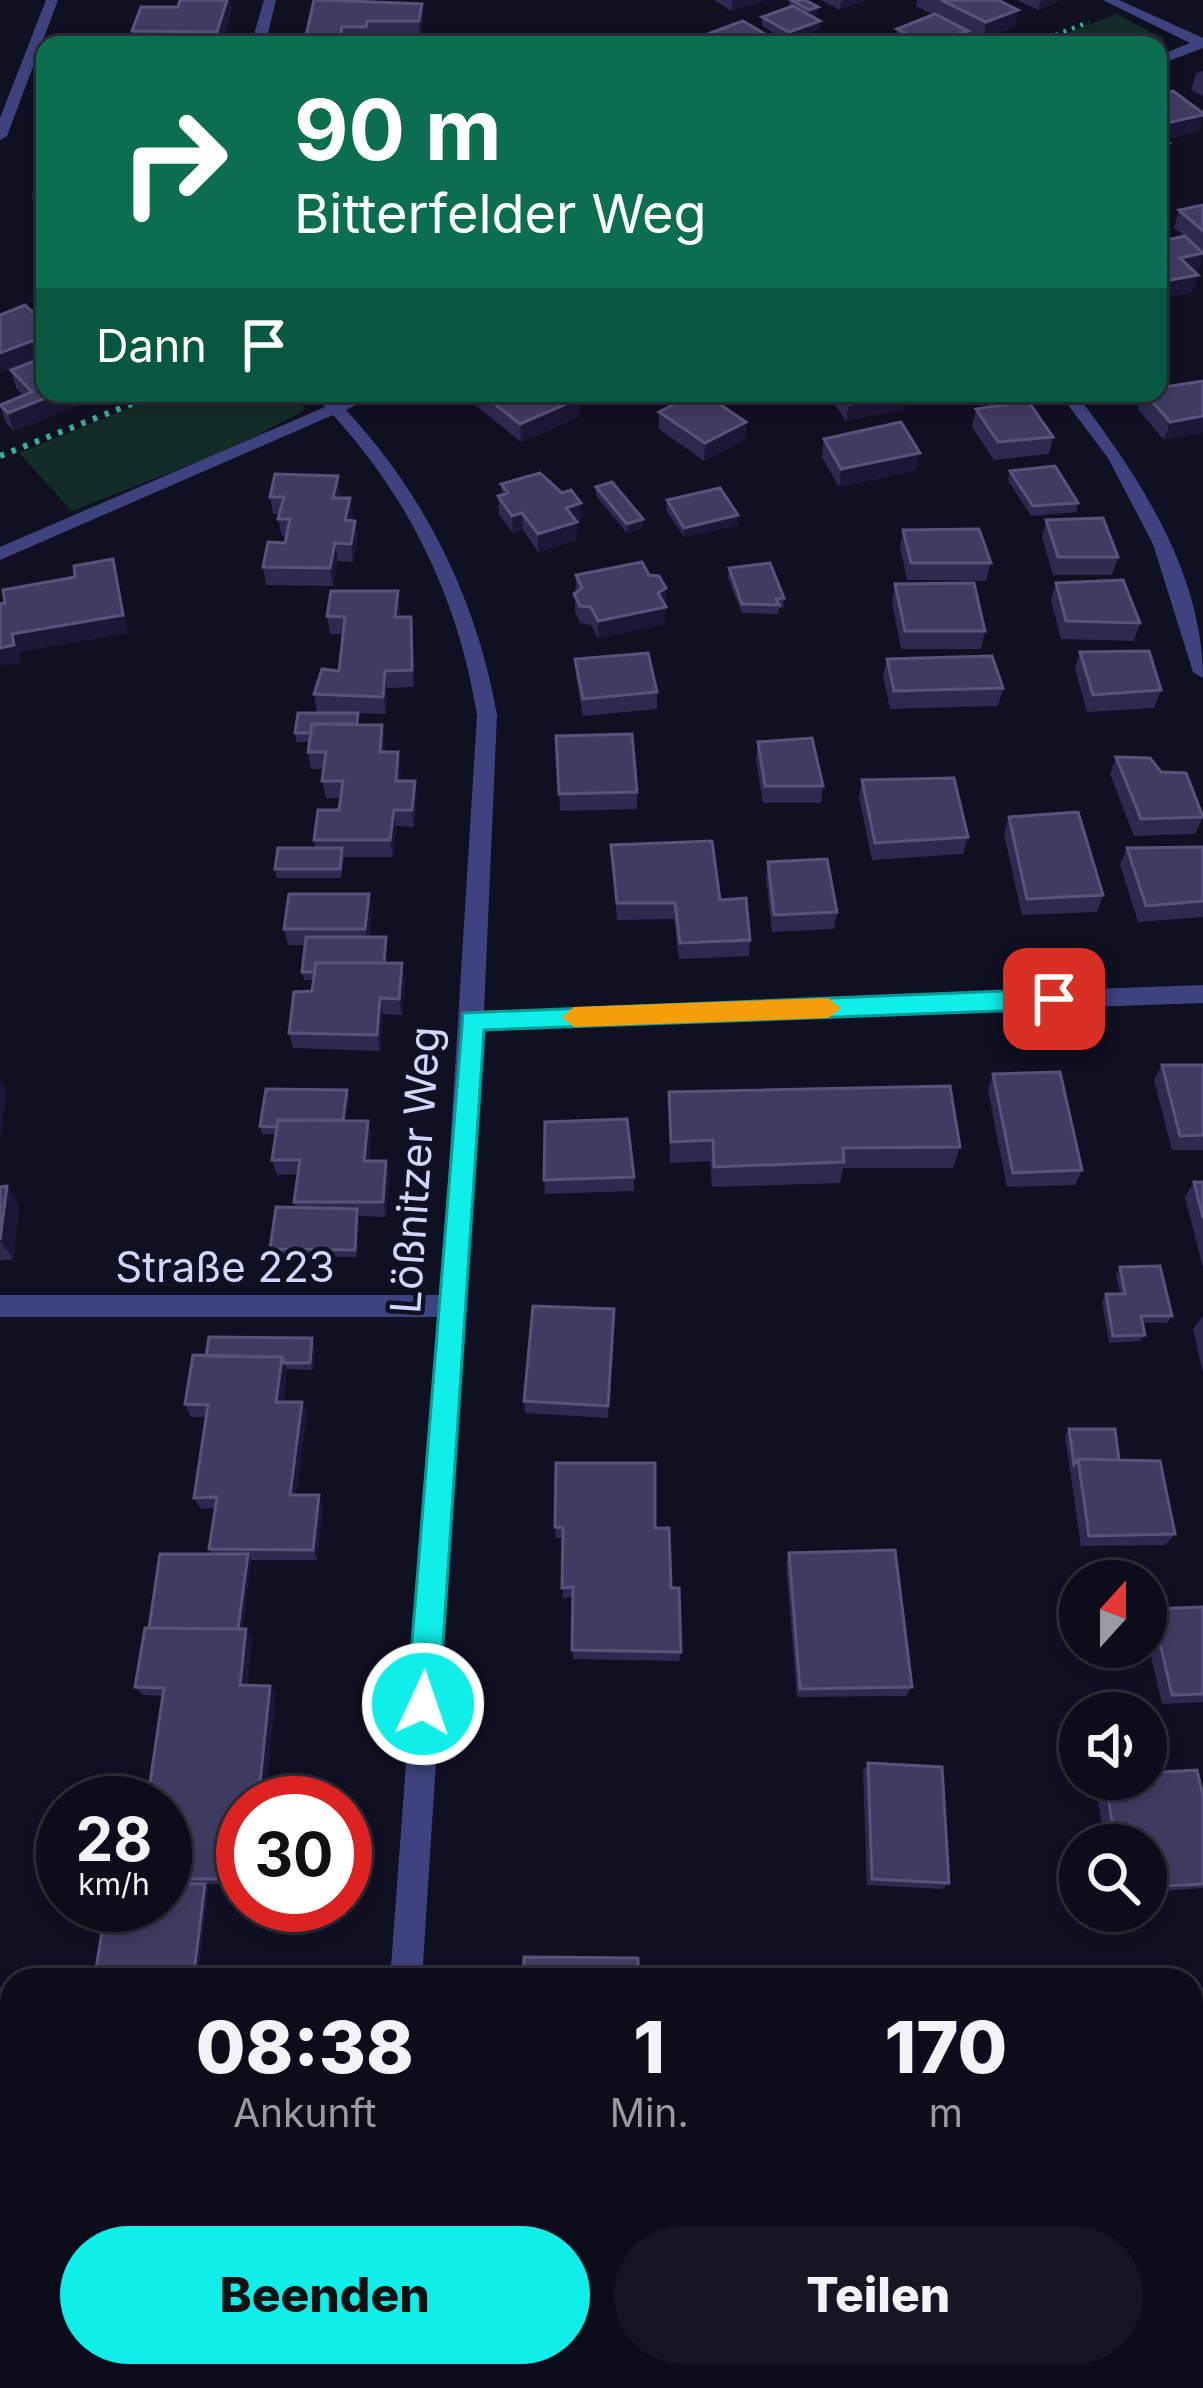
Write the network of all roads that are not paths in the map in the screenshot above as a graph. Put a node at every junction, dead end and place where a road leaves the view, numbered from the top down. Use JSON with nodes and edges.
{"nodes":[{"id":1,"x":52,"y":0,"type":"edge"},
{"id":2,"x":270,"y":0,"type":"edge"},
{"id":3,"x":1109,"y":0,"type":"edge"},
{"id":4,"x":38,"y":36,"type":"edge"},
{"id":5,"x":260,"y":36,"type":"edge"},
{"id":6,"x":36,"y":42,"type":"edge"},
{"id":7,"x":1202,"y":43,"type":"edge"},
{"id":8,"x":1167,"y":57,"type":"edge"},
{"id":9,"x":0,"y":136,"type":"edge"},
{"id":10,"x":324,"y":402,"type":"edge"},
{"id":11,"x":330,"y":402,"type":"edge"},
{"id":12,"x":1074,"y":402,"type":"edge"},
{"id":13,"x":0,"y":554,"type":"edge"},
{"id":14,"x":1203,"y":672,"type":"edge"},
{"id":15,"x":1203,"y":994,"type":"edge"},
{"id":16,"x":472,"y":1020,"type":"junction"},
{"id":17,"x":0,"y":1306,"type":"edge"},
{"id":18,"x":449,"y":1306,"type":"junction"},
{"id":19,"x":407,"y":1968,"type":"edge"}],
"edges":[{"from":1,"to":4,"type":"street"},
{"from":2,"to":5,"type":"street"},
{"from":3,"to":7,"type":"street"},
{"from":6,"to":9,"type":"street"},
{"from":7,"to":8,"type":"street"},
{"from":10,"to":13,"type":"street"},
{"from":11,"to":16,"type":"street","name":"Lößnitzer Weg"},
{"from":12,"to":14,"type":"street"},
{"from":15,"to":16,"type":"street"},
{"from":16,"to":18,"type":"street","name":"Lößnitzer Weg"},
{"from":17,"to":18,"type":"street","name":"Straße 223"},
{"from":18,"to":19,"type":"street","name":"Lößnitzer Weg"}]}
